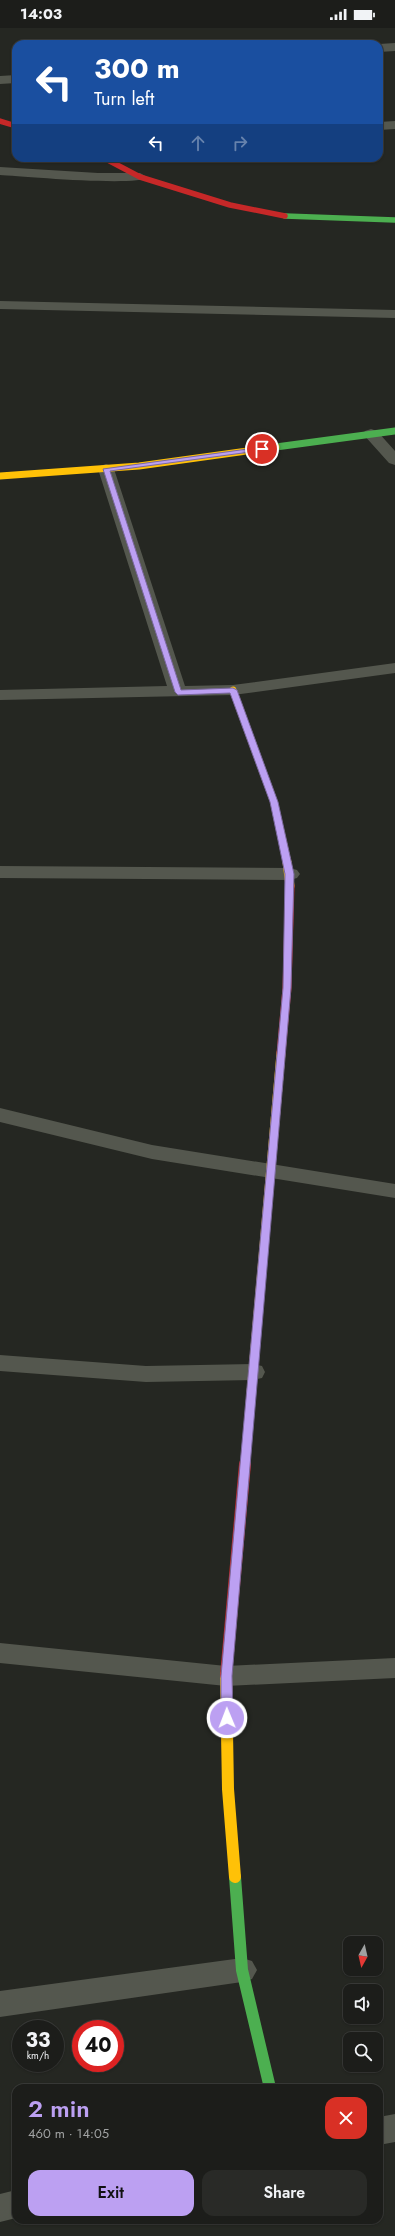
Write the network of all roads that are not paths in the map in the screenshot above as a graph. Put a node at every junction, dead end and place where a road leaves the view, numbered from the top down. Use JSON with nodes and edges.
{"nodes":[{"id":1,"x":395,"y":47,"type":"edge"},
{"id":2,"x":383,"y":48,"type":"edge"},
{"id":3,"x":12,"y":79,"type":"edge"},
{"id":4,"x":0,"y":80,"type":"edge"},
{"id":5,"x":0,"y":121,"type":"edge"},
{"id":6,"x":12,"y":125,"type":"edge"},
{"id":7,"x":395,"y":125,"type":"edge"},
{"id":8,"x":383,"y":126,"type":"edge"},
{"id":9,"x":112,"y":162,"type":"edge"},
{"id":10,"x":0,"y":171,"type":"edge"},
{"id":11,"x":140,"y":177,"type":"junction"},
{"id":12,"x":395,"y":220,"type":"edge"},
{"id":13,"x":0,"y":305,"type":"edge"},
{"id":14,"x":395,"y":314,"type":"edge"},
{"id":15,"x":395,"y":431,"type":"edge"},
{"id":16,"x":371,"y":434,"type":"junction"},
{"id":17,"x":395,"y":460,"type":"edge"},
{"id":18,"x":106,"y":469,"type":"junction"},
{"id":19,"x":0,"y":476,"type":"edge"},
{"id":20,"x":395,"y":668,"type":"edge"},
{"id":21,"x":233,"y":690,"type":"junction"},
{"id":22,"x":178,"y":692,"type":"junction"},
{"id":23,"x":0,"y":695,"type":"edge"},
{"id":24,"x":0,"y":872,"type":"edge"},
{"id":25,"x":290,"y":874,"type":"junction"},
{"id":26,"x":0,"y":1115,"type":"edge"},
{"id":27,"x":270,"y":1171,"type":"junction"},
{"id":28,"x":395,"y":1190,"type":"edge"},
{"id":29,"x":0,"y":1363,"type":"edge"},
{"id":30,"x":253,"y":1372,"type":"junction"},
{"id":31,"x":0,"y":1653,"type":"edge"},
{"id":32,"x":395,"y":1668,"type":"edge"},
{"id":33,"x":226,"y":1676,"type":"junction"},
{"id":34,"x":242,"y":1970,"type":"junction"},
{"id":35,"x":0,"y":2004,"type":"edge"},
{"id":36,"x":269,"y":2084,"type":"edge"},
{"id":37,"x":395,"y":2128,"type":"edge"},
{"id":38,"x":383,"y":2130,"type":"edge"},
{"id":39,"x":12,"y":2205,"type":"edge"},
{"id":40,"x":0,"y":2208,"type":"edge"}],
"edges":[{"from":1,"to":2,"type":"street"},
{"from":3,"to":4,"type":"street"},
{"from":5,"to":6,"type":"street"},
{"from":7,"to":8,"type":"street"},
{"from":9,"to":11,"type":"street"},
{"from":10,"to":11,"type":"street"},
{"from":11,"to":12,"type":"street"},
{"from":13,"to":14,"type":"street"},
{"from":15,"to":16,"type":"street"},
{"from":16,"to":17,"type":"street"},
{"from":16,"to":18,"type":"street"},
{"from":18,"to":19,"type":"street"},
{"from":18,"to":22,"type":"street"},
{"from":20,"to":21,"type":"street"},
{"from":21,"to":22,"type":"street"},
{"from":21,"to":25,"type":"street"},
{"from":22,"to":23,"type":"street"},
{"from":24,"to":25,"type":"street"},
{"from":25,"to":27,"type":"street"},
{"from":26,"to":27,"type":"street"},
{"from":27,"to":28,"type":"street"},
{"from":27,"to":30,"type":"street"},
{"from":29,"to":30,"type":"street"},
{"from":30,"to":33,"type":"street"},
{"from":31,"to":33,"type":"street"},
{"from":32,"to":33,"type":"street"},
{"from":33,"to":34,"type":"street"},
{"from":34,"to":35,"type":"street"},
{"from":34,"to":36,"type":"street"},
{"from":37,"to":38,"type":"street"},
{"from":39,"to":40,"type":"street"}]}
